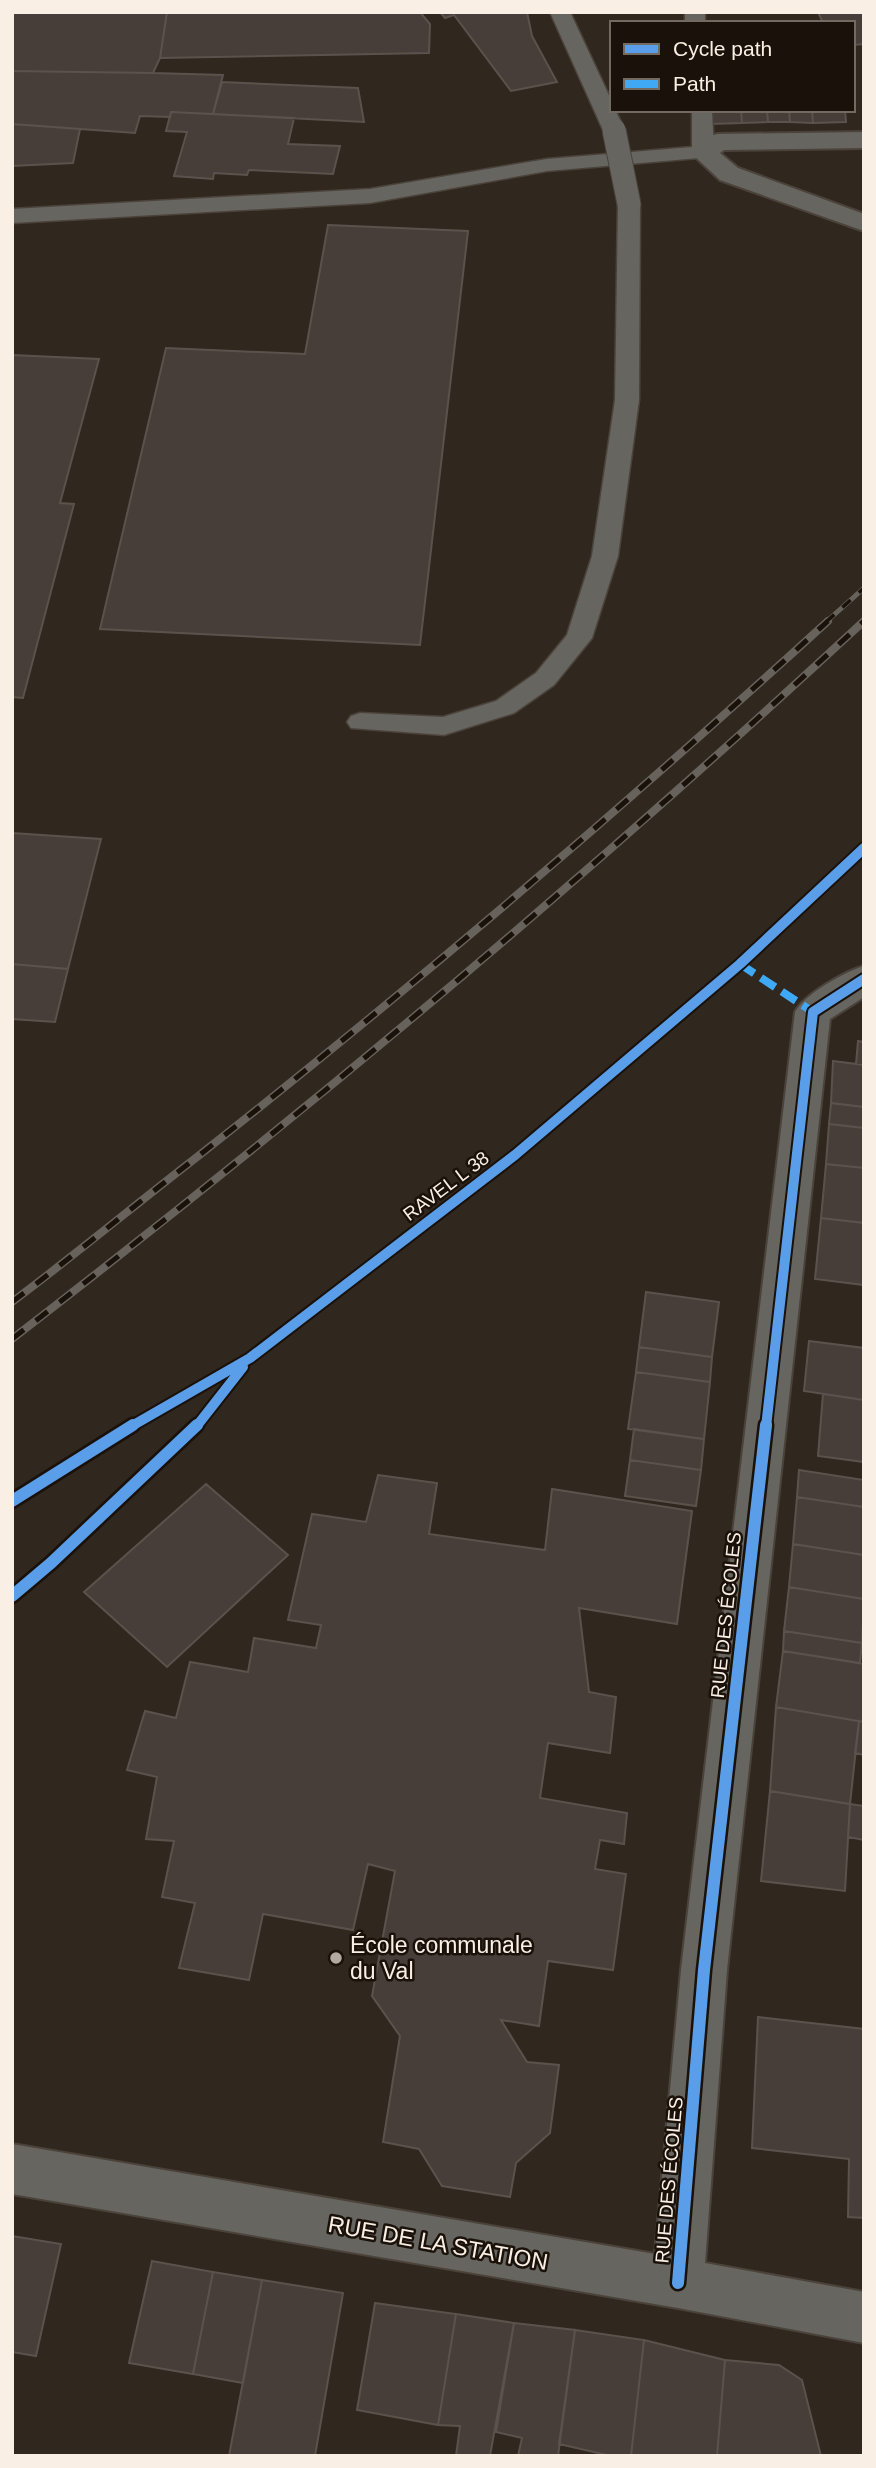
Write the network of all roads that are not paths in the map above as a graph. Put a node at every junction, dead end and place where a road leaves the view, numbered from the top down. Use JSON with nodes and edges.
{"nodes":[{"id":1,"x":560,"y":12,"type":"edge"},
{"id":2,"x":702,"y":112,"type":"edge"},
{"id":3,"x":864,"y":140,"type":"edge"},
{"id":4,"x":703,"y":152,"type":"junction"},
{"id":5,"x":12,"y":216,"type":"edge"},
{"id":6,"x":864,"y":223,"type":"edge"},
{"id":7,"x":360,"y":722,"type":"dead end"},
{"id":8,"x":864,"y":979,"type":"edge"},
{"id":9,"x":12,"y":2169,"type":"edge"},
{"id":10,"x":678,"y":2283,"type":"junction"},
{"id":11,"x":864,"y":2318,"type":"edge"}],
"edges":[{"from":1,"to":7,"type":"lane","bridge":true},
{"from":2,"to":4,"type":"lane"},
{"from":3,"to":4,"type":"street"},
{"from":4,"to":5,"type":"lane"},
{"from":4,"to":6,"type":"street"},
{"from":8,"to":10,"type":"street","name":"RUE DES ÉCOLES"},
{"from":9,"to":10,"type":"street","name":"RUE DE LA STATION"},
{"from":10,"to":11,"type":"street","name":"RUE DE LA STATION"}]}
